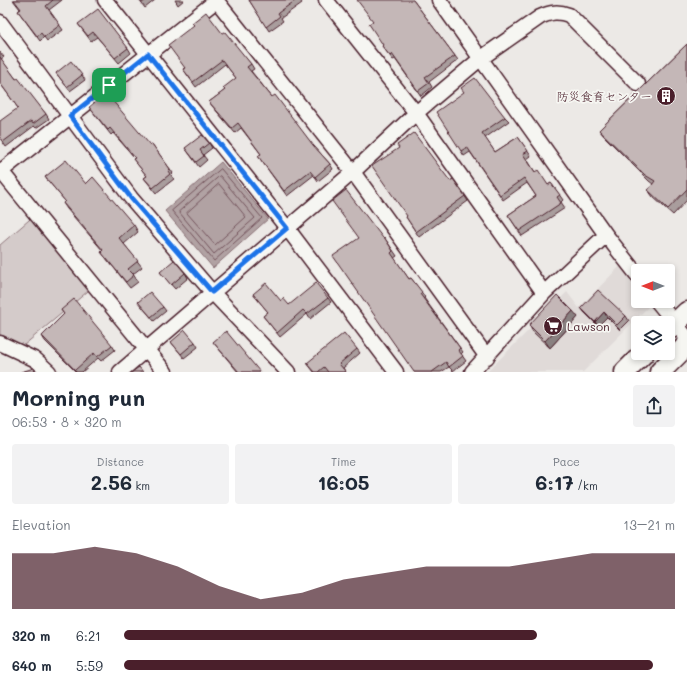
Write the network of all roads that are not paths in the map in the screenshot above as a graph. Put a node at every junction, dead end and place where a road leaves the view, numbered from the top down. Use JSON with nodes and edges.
{"nodes":[{"id":1,"x":105,"y":0,"type":"edge"},
{"id":2,"x":217,"y":0,"type":"edge"},
{"id":3,"x":326,"y":0,"type":"edge"},
{"id":4,"x":439,"y":0,"type":"edge"},
{"id":5,"x":0,"y":22,"type":"edge"},
{"id":6,"x":148,"y":54,"type":"junction"},
{"id":7,"x":480,"y":59,"type":"junction"},
{"id":8,"x":638,"y":84,"type":"dead end"},
{"id":9,"x":416,"y":113,"type":"junction"},
{"id":10,"x":70,"y":116,"type":"junction"},
{"id":11,"x":0,"y":171,"type":"edge"},
{"id":12,"x":353,"y":172,"type":"junction"},
{"id":13,"x":287,"y":228,"type":"junction"},
{"id":14,"x":606,"y":234,"type":"junction"},
{"id":15,"x":631,"y":267,"type":"edge"},
{"id":16,"x":212,"y":292,"type":"junction"},
{"id":17,"x":544,"y":293,"type":"junction"},
{"id":18,"x":663,"y":308,"type":"edge"},
{"id":19,"x":679,"y":326,"type":"edge"},
{"id":20,"x":0,"y":343,"type":"edge"},
{"id":21,"x":687,"y":345,"type":"edge"},
{"id":22,"x":146,"y":350,"type":"junction"},
{"id":23,"x":487,"y":357,"type":"junction"},
{"id":24,"x":637,"y":360,"type":"edge"},
{"id":25,"x":49,"y":372,"type":"edge"},
{"id":26,"x":120,"y":372,"type":"edge"},
{"id":27,"x":165,"y":372,"type":"edge"},
{"id":28,"x":288,"y":372,"type":"edge"},
{"id":29,"x":396,"y":372,"type":"edge"},
{"id":30,"x":472,"y":372,"type":"edge"},
{"id":31,"x":625,"y":372,"type":"edge"},
{"id":32,"x":660,"y":372,"type":"edge"}],
"edges":[{"from":1,"to":6,"type":"street"},
{"from":2,"to":6,"type":"street"},
{"from":2,"to":12,"type":"street"},
{"from":3,"to":9,"type":"street"},
{"from":4,"to":7,"type":"street"},
{"from":5,"to":10,"type":"street"},
{"from":6,"to":10,"type":"street"},
{"from":6,"to":13,"type":"street"},
{"from":7,"to":8,"type":"street"},
{"from":7,"to":9,"type":"street"},
{"from":7,"to":14,"type":"street"},
{"from":9,"to":12,"type":"street"},
{"from":9,"to":17,"type":"street"},
{"from":10,"to":11,"type":"street"},
{"from":10,"to":16,"type":"street"},
{"from":11,"to":22,"type":"street"},
{"from":12,"to":13,"type":"street"},
{"from":12,"to":23,"type":"street"},
{"from":13,"to":16,"type":"street"},
{"from":13,"to":29,"type":"street"},
{"from":14,"to":15,"type":"street"},
{"from":14,"to":17,"type":"street"},
{"from":16,"to":22,"type":"street"},
{"from":16,"to":28,"type":"street"},
{"from":17,"to":23,"type":"street"},
{"from":18,"to":19,"type":"street"},
{"from":20,"to":25,"type":"street"},
{"from":21,"to":32,"type":"highway"},
{"from":22,"to":26,"type":"street"},
{"from":22,"to":27,"type":"street"},
{"from":23,"to":30,"type":"street"},
{"from":24,"to":31,"type":"highway"}]}
